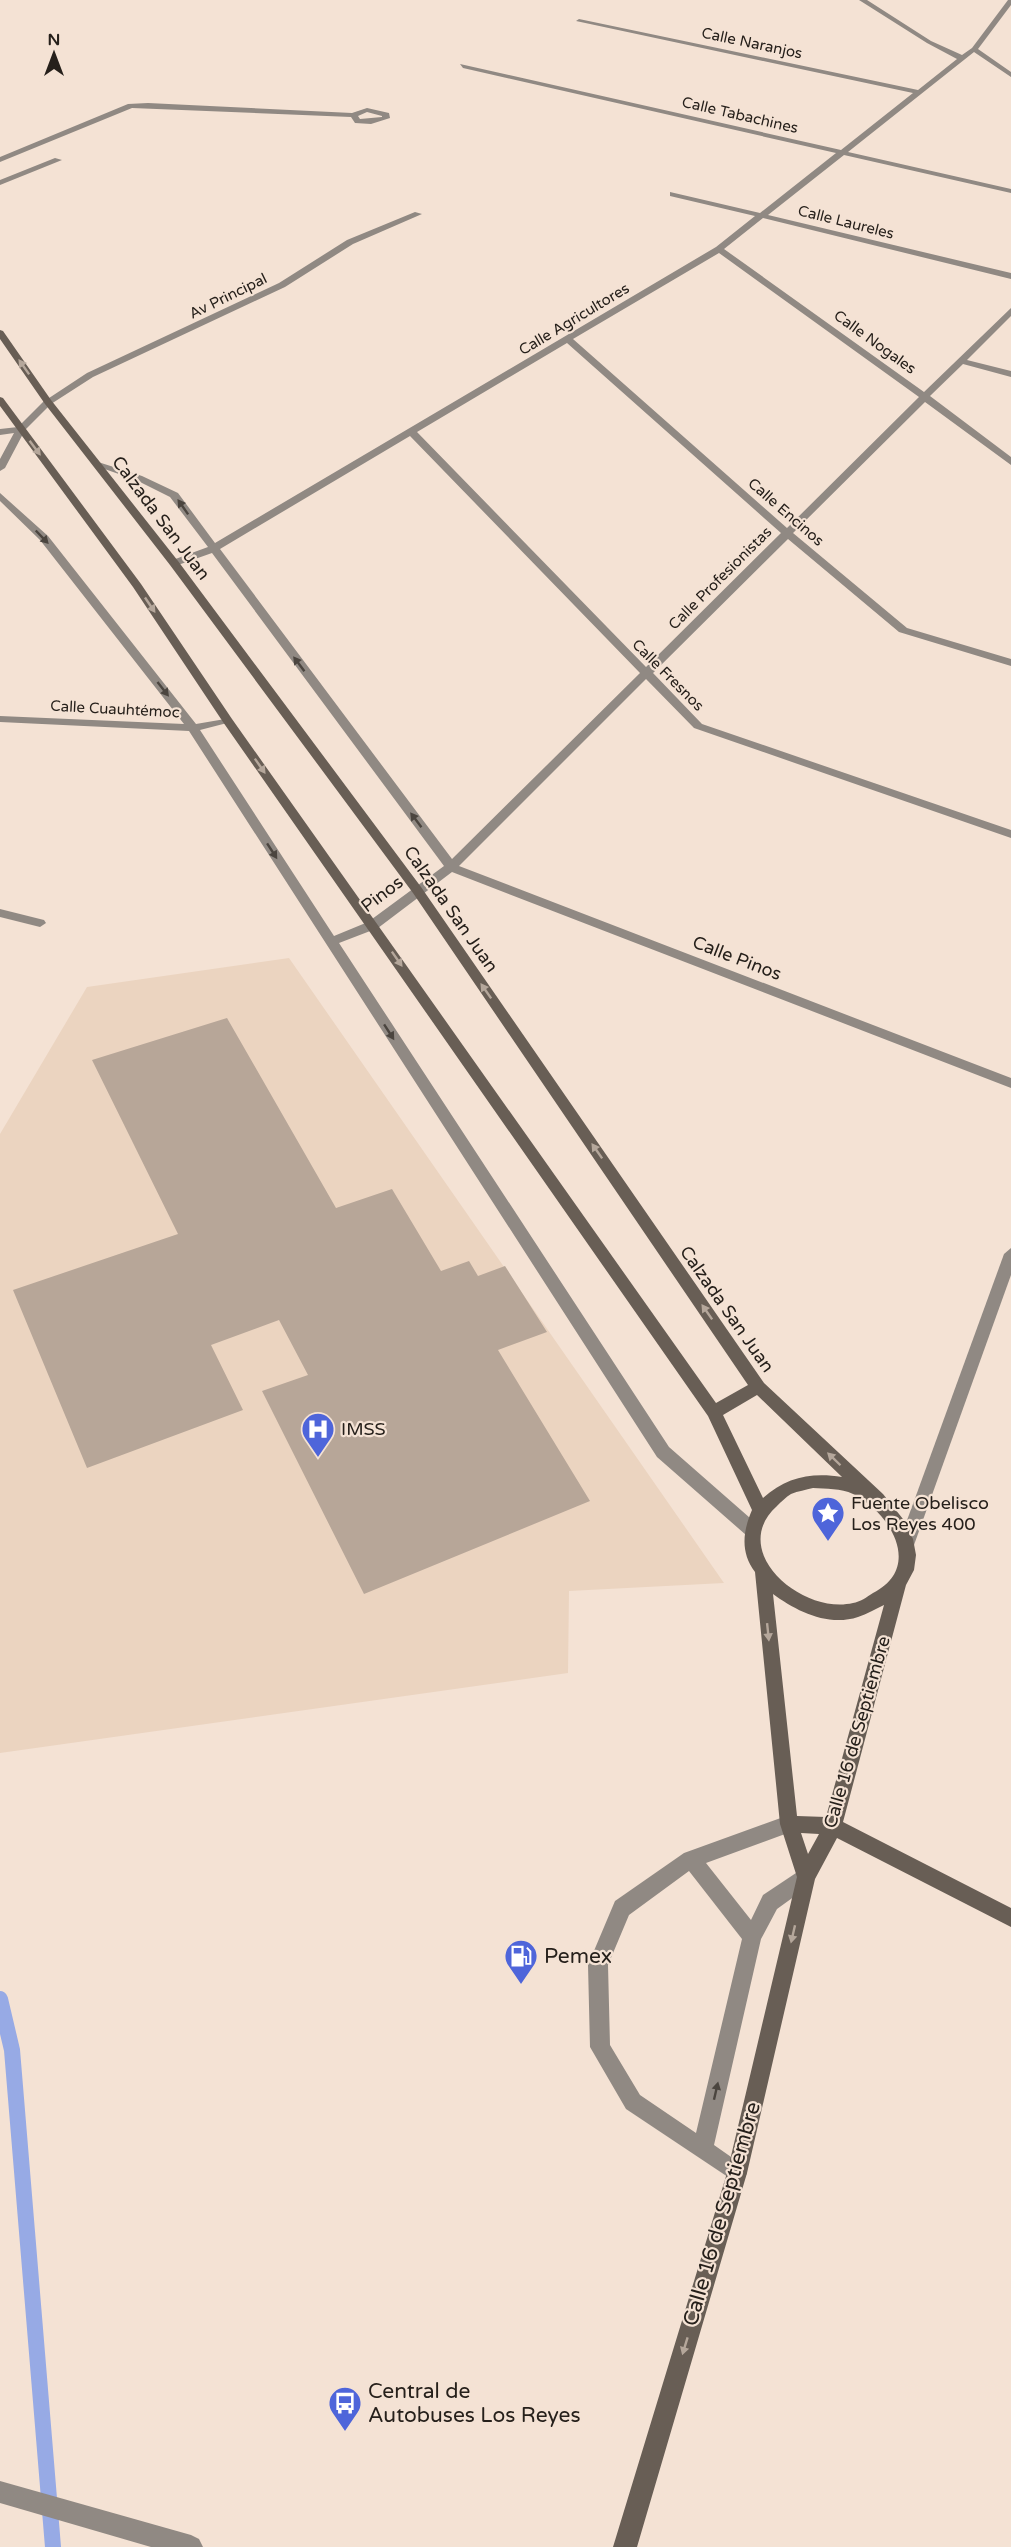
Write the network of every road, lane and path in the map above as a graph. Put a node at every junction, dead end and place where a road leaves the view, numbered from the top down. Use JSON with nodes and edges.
{"nodes":[{"id":1,"x":862,"y":0,"type":"edge"},
{"id":2,"x":1011,"y":0,"type":"edge"},
{"id":3,"x":579,"y":21,"type":"dead end"},
{"id":4,"x":974,"y":49,"type":"junction"},
{"id":5,"x":962,"y":58,"type":"junction"},
{"id":6,"x":463,"y":66,"type":"dead end"},
{"id":7,"x":1011,"y":75,"type":"edge"},
{"id":8,"x":918,"y":92,"type":"junction"},
{"id":9,"x":353,"y":115,"type":"dead end"},
{"id":10,"x":841,"y":152,"type":"junction"},
{"id":11,"x":0,"y":160,"type":"edge"},
{"id":12,"x":58,"y":160,"type":"dead end"},
{"id":13,"x":0,"y":183,"type":"edge"},
{"id":14,"x":1011,"y":190,"type":"edge"},
{"id":15,"x":674,"y":194,"type":"dead end"},
{"id":16,"x":418,"y":214,"type":"dead end"},
{"id":17,"x":762,"y":215,"type":"junction"},
{"id":18,"x":719,"y":249,"type":"junction"},
{"id":19,"x":1011,"y":276,"type":"edge"},
{"id":20,"x":1011,"y":311,"type":"edge"},
{"id":21,"x":0,"y":333,"type":"edge"},
{"id":22,"x":568,"y":339,"type":"junction"},
{"id":23,"x":961,"y":361,"type":"junction"},
{"id":24,"x":1011,"y":374,"type":"edge"},
{"id":25,"x":925,"y":397,"type":"junction"},
{"id":26,"x":0,"y":400,"type":"edge"},
{"id":27,"x":48,"y":402,"type":"junction"},
{"id":28,"x":21,"y":429,"type":"junction"},
{"id":29,"x":0,"y":432,"type":"edge"},
{"id":30,"x":412,"y":432,"type":"junction"},
{"id":31,"x":1011,"y":462,"type":"edge"},
{"id":32,"x":98,"y":465,"type":"junction"},
{"id":33,"x":0,"y":468,"type":"edge"},
{"id":34,"x":0,"y":496,"type":"edge"},
{"id":35,"x":787,"y":533,"type":"junction"},
{"id":36,"x":213,"y":549,"type":"junction"},
{"id":37,"x":174,"y":563,"type":"junction"},
{"id":38,"x":1011,"y":663,"type":"edge"},
{"id":39,"x":645,"y":674,"type":"junction"},
{"id":40,"x":0,"y":719,"type":"edge"},
{"id":41,"x":227,"y":720,"type":"junction"},
{"id":42,"x":193,"y":728,"type":"junction"},
{"id":43,"x":1011,"y":834,"type":"edge"},
{"id":44,"x":451,"y":867,"type":"junction"},
{"id":45,"x":417,"y":890,"type":"junction"},
{"id":46,"x":0,"y":913,"type":"edge"},
{"id":47,"x":40,"y":923,"type":"dead end"},
{"id":48,"x":373,"y":925,"type":"junction"},
{"id":49,"x":331,"y":942,"type":"junction"},
{"id":50,"x":1011,"y":1083,"type":"edge"},
{"id":51,"x":1011,"y":1254,"type":"edge"},
{"id":52,"x":759,"y":1387,"type":"junction"},
{"id":53,"x":714,"y":1412,"type":"junction"},
{"id":54,"x":877,"y":1499,"type":"junction"},
{"id":55,"x":760,"y":1510,"type":"junction"},
{"id":56,"x":752,"y":1530,"type":"junction"},
{"id":57,"x":906,"y":1545,"type":"junction"},
{"id":58,"x":762,"y":1574,"type":"junction"},
{"id":59,"x":898,"y":1584,"type":"junction"},
{"id":60,"x":789,"y":1824,"type":"junction"},
{"id":61,"x":833,"y":1826,"type":"junction"},
{"id":62,"x":691,"y":1859,"type":"junction"},
{"id":63,"x":806,"y":1877,"type":"junction"},
{"id":64,"x":1011,"y":1918,"type":"edge"},
{"id":65,"x":752,"y":1937,"type":"junction"},
{"id":66,"x":704,"y":2148,"type":"junction"},
{"id":67,"x":737,"y":2173,"type":"junction"},
{"id":68,"x":0,"y":2492,"type":"edge"},
{"id":69,"x":192,"y":2547,"type":"edge"},
{"id":70,"x":625,"y":2547,"type":"edge"}],
"edges":[{"from":1,"to":5,"type":"street"},
{"from":2,"to":4,"type":"street","name":"Calle Agricultores"},
{"from":3,"to":8,"type":"street","name":"Calle Naranjos"},
{"from":4,"to":5,"type":"street","name":"Calle Agricultores"},
{"from":4,"to":7,"type":"street"},
{"from":5,"to":8,"type":"street","name":"Calle Agricultores"},
{"from":6,"to":10,"type":"street","name":"Calle Tabachines"},
{"from":8,"to":10,"type":"street","name":"Calle Agricultores"},
{"from":9,"to":11,"type":"street"},
{"from":10,"to":14,"type":"street","name":"Calle Tabachines"},
{"from":10,"to":17,"type":"street","name":"Calle Agricultores"},
{"from":12,"to":13,"type":"street"},
{"from":15,"to":17,"type":"street","name":"Calle Laureles"},
{"from":16,"to":27,"type":"street","name":"Av Principal"},
{"from":17,"to":18,"type":"street","name":"Calle Agricultores"},
{"from":17,"to":19,"type":"street","name":"Calle Laureles"},
{"from":18,"to":22,"type":"street","name":"Calle Agricultores"},
{"from":18,"to":25,"type":"street","name":"Calle Nogales"},
{"from":20,"to":23,"type":"street","name":"Calle Profesionistas"},
{"from":27,"to":21,"type":"main road","name":"Calzada San Juan","one_way":true},
{"from":22,"to":30,"type":"street","name":"Calle Agricultores"},
{"from":22,"to":35,"type":"street","name":"Calle Encinos"},
{"from":23,"to":24,"type":"street"},
{"from":23,"to":25,"type":"street","name":"Calle Profesionistas"},
{"from":25,"to":31,"type":"street","name":"Calle Nogales"},
{"from":25,"to":35,"type":"street","name":"Calle Profesionistas"},
{"from":26,"to":28,"type":"main road"},
{"from":27,"to":28,"type":"street","name":"Av Principal"},
{"from":27,"to":32,"type":"main road","name":"Calzada San Juan"},
{"from":28,"to":29,"type":"street"},
{"from":28,"to":33,"type":"street","name":"Av Principal"},
{"from":28,"to":41,"type":"main road","one_way":true},
{"from":30,"to":36,"type":"street","name":"Calle Agricultores"},
{"from":30,"to":39,"type":"street","name":"Calle Fresnos"},
{"from":36,"to":32,"type":"street","one_way":true},
{"from":32,"to":37,"type":"main road","name":"Calzada San Juan"},
{"from":34,"to":42,"type":"street","one_way":true},
{"from":35,"to":38,"type":"street","name":"Calle Encinos"},
{"from":35,"to":39,"type":"street","name":"Calle Profesionistas"},
{"from":36,"to":37,"type":"street","name":"Calle Agricultores"},
{"from":44,"to":36,"type":"street","one_way":true},
{"from":37,"to":45,"type":"main road","name":"Calzada San Juan"},
{"from":39,"to":43,"type":"street","name":"Calle Fresnos"},
{"from":39,"to":44,"type":"street","name":"Calle Profesionistas"},
{"from":40,"to":42,"type":"street","name":"Calle Cuauhtémoc"},
{"from":41,"to":42,"type":"street","name":"Calle Cuauhtémoc"},
{"from":41,"to":48,"type":"main road","one_way":true},
{"from":42,"to":49,"type":"street","one_way":true},
{"from":44,"to":45,"type":"street","name":"Pinos"},
{"from":44,"to":50,"type":"street","name":"Calle Pinos"},
{"from":45,"to":48,"type":"street","name":"Pinos"},
{"from":52,"to":45,"type":"main road","name":"Calzada San Juan","one_way":true},
{"from":46,"to":47,"type":"street"},
{"from":48,"to":49,"type":"street","name":"Pinos"},
{"from":48,"to":53,"type":"main road","one_way":true},
{"from":49,"to":56,"type":"street","one_way":true},
{"from":51,"to":57,"type":"street"},
{"from":52,"to":53,"type":"main road"},
{"from":54,"to":52,"type":"main road","name":"Calzada San Juan","one_way":true},
{"from":53,"to":55,"type":"main road"},
{"from":54,"to":55,"type":"main road"},
{"from":54,"to":57,"type":"main road"},
{"from":55,"to":56,"type":"main road"},
{"from":56,"to":58,"type":"main road"},
{"from":57,"to":59,"type":"main road"},
{"from":58,"to":59,"type":"main road"},
{"from":58,"to":60,"type":"main road","one_way":true},
{"from":59,"to":61,"type":"main road","name":"Calle 16 de Septiembre"},
{"from":60,"to":61,"type":"main road"},
{"from":60,"to":62,"type":"street"},
{"from":60,"to":63,"type":"main road"},
{"from":61,"to":63,"type":"main road","name":"Calle 16 de Septiembre"},
{"from":61,"to":64,"type":"main road"},
{"from":62,"to":65,"type":"street"},
{"from":62,"to":66,"type":"street"},
{"from":63,"to":65,"type":"street"},
{"from":63,"to":67,"type":"main road","name":"Calle 16 de Septiembre","one_way":true},
{"from":66,"to":65,"type":"street","one_way":true},
{"from":66,"to":67,"type":"street"},
{"from":67,"to":70,"type":"main road","name":"Calle 16 de Septiembre","one_way":true},
{"from":68,"to":69,"type":"street"}]}
